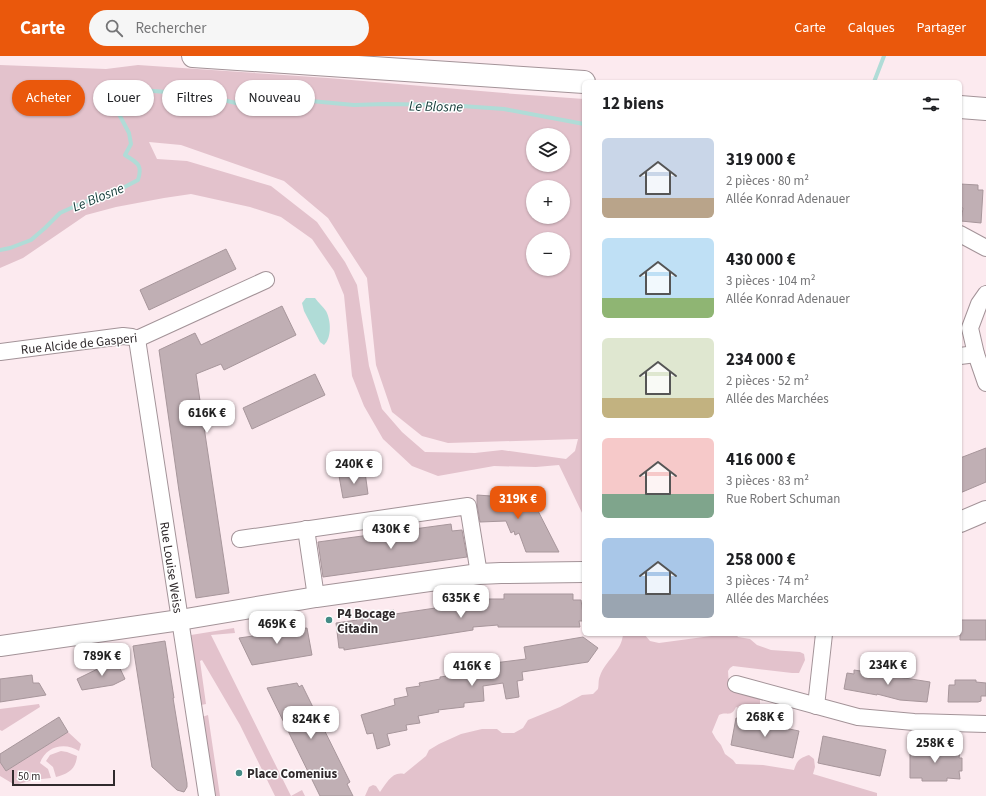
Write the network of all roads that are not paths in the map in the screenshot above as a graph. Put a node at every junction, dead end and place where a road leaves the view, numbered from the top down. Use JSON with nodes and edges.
{"nodes":[{"id":1,"x":193,"y":56,"type":"edge"},
{"id":2,"x":582,"y":82,"type":"edge"},
{"id":3,"x":962,"y":107,"type":"edge"},
{"id":4,"x":986,"y":109,"type":"edge"},
{"id":5,"x":962,"y":235,"type":"edge"},
{"id":6,"x":986,"y":248,"type":"edge"},
{"id":7,"x":266,"y":280,"type":"dead end"},
{"id":8,"x":986,"y":294,"type":"edge"},
{"id":9,"x":137,"y":339,"type":"junction"},
{"id":10,"x":0,"y":352,"type":"edge"},
{"id":11,"x":968,"y":355,"type":"edge"},
{"id":12,"x":986,"y":383,"type":"edge"},
{"id":13,"x":986,"y":511,"type":"edge"},
{"id":14,"x":962,"y":521,"type":"edge"},
{"id":15,"x":306,"y":529,"type":"junction"},
{"id":16,"x":240,"y":539,"type":"dead end"},
{"id":17,"x":582,"y":572,"type":"edge"},
{"id":18,"x":479,"y":574,"type":"junction"},
{"id":19,"x":316,"y":598,"type":"junction"},
{"id":20,"x":180,"y":620,"type":"junction"},
{"id":21,"x":824,"y":636,"type":"edge"},
{"id":22,"x":0,"y":646,"type":"edge"},
{"id":23,"x":736,"y":684,"type":"dead end"},
{"id":24,"x":816,"y":706,"type":"junction"},
{"id":25,"x":986,"y":724,"type":"edge"},
{"id":26,"x":207,"y":796,"type":"edge"}],
"edges":[{"from":1,"to":2,"type":"main road"},
{"from":3,"to":4,"type":"main road"},
{"from":5,"to":6,"type":"street"},
{"from":7,"to":9,"type":"street","name":"Rue Alcide de Gasperi"},
{"from":8,"to":11,"type":"street"},
{"from":9,"to":10,"type":"street","name":"Rue Alcide de Gasperi"},
{"from":9,"to":20,"type":"street","name":"Rue Louise Weiss"},
{"from":11,"to":12,"type":"street"},
{"from":13,"to":14,"type":"street"},
{"from":15,"to":16,"type":"street"},
{"from":15,"to":18,"type":"street"},
{"from":15,"to":19,"type":"street"},
{"from":17,"to":18,"type":"street"},
{"from":18,"to":19,"type":"street"},
{"from":19,"to":20,"type":"street"},
{"from":20,"to":22,"type":"street"},
{"from":20,"to":26,"type":"street","name":"Rue Louise Weiss"},
{"from":21,"to":24,"type":"street"},
{"from":23,"to":24,"type":"street"},
{"from":24,"to":25,"type":"street"}]}
